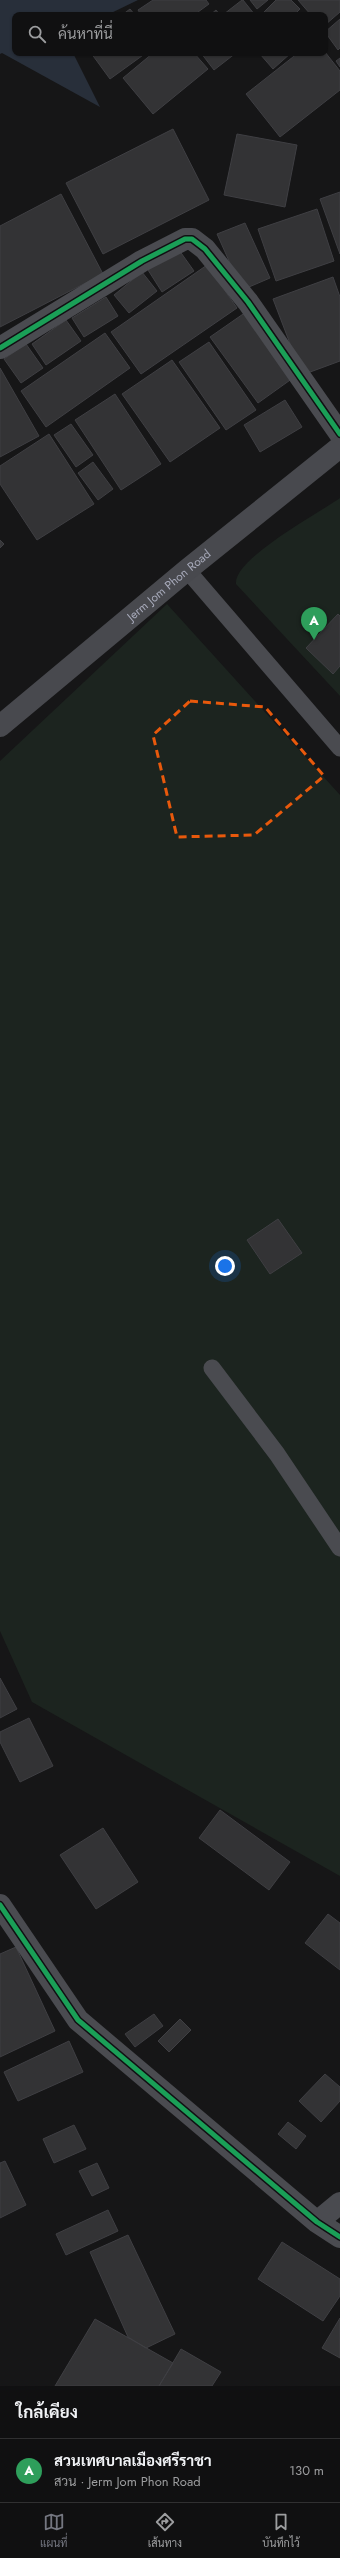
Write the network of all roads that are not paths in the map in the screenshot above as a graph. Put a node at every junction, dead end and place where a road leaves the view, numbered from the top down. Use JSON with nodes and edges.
{"nodes":[{"id":1,"x":0,"y":348,"type":"edge"},
{"id":2,"x":340,"y":434,"type":"edge"},
{"id":3,"x":340,"y":447,"type":"edge"},
{"id":4,"x":187,"y":570,"type":"junction"},
{"id":5,"x":0,"y":726,"type":"edge"},
{"id":6,"x":340,"y":748,"type":"edge"},
{"id":7,"x":212,"y":1368,"type":"dead end"},
{"id":8,"x":340,"y":1548,"type":"edge"},
{"id":9,"x":0,"y":1905,"type":"edge"},
{"id":10,"x":340,"y":2203,"type":"edge"},
{"id":11,"x":317,"y":2222,"type":"junction"},
{"id":12,"x":340,"y":2237,"type":"edge"}],
"edges":[{"from":1,"to":2,"type":"street"},
{"from":3,"to":4,"type":"main road","name":"Jerm Jom Phon Road"},
{"from":4,"to":5,"type":"main road","name":"Jerm Jom Phon Road"},
{"from":4,"to":6,"type":"lane"},
{"from":7,"to":8,"type":"lane"},
{"from":9,"to":11,"type":"street"},
{"from":10,"to":11,"type":"street"},
{"from":11,"to":12,"type":"street"}]}
